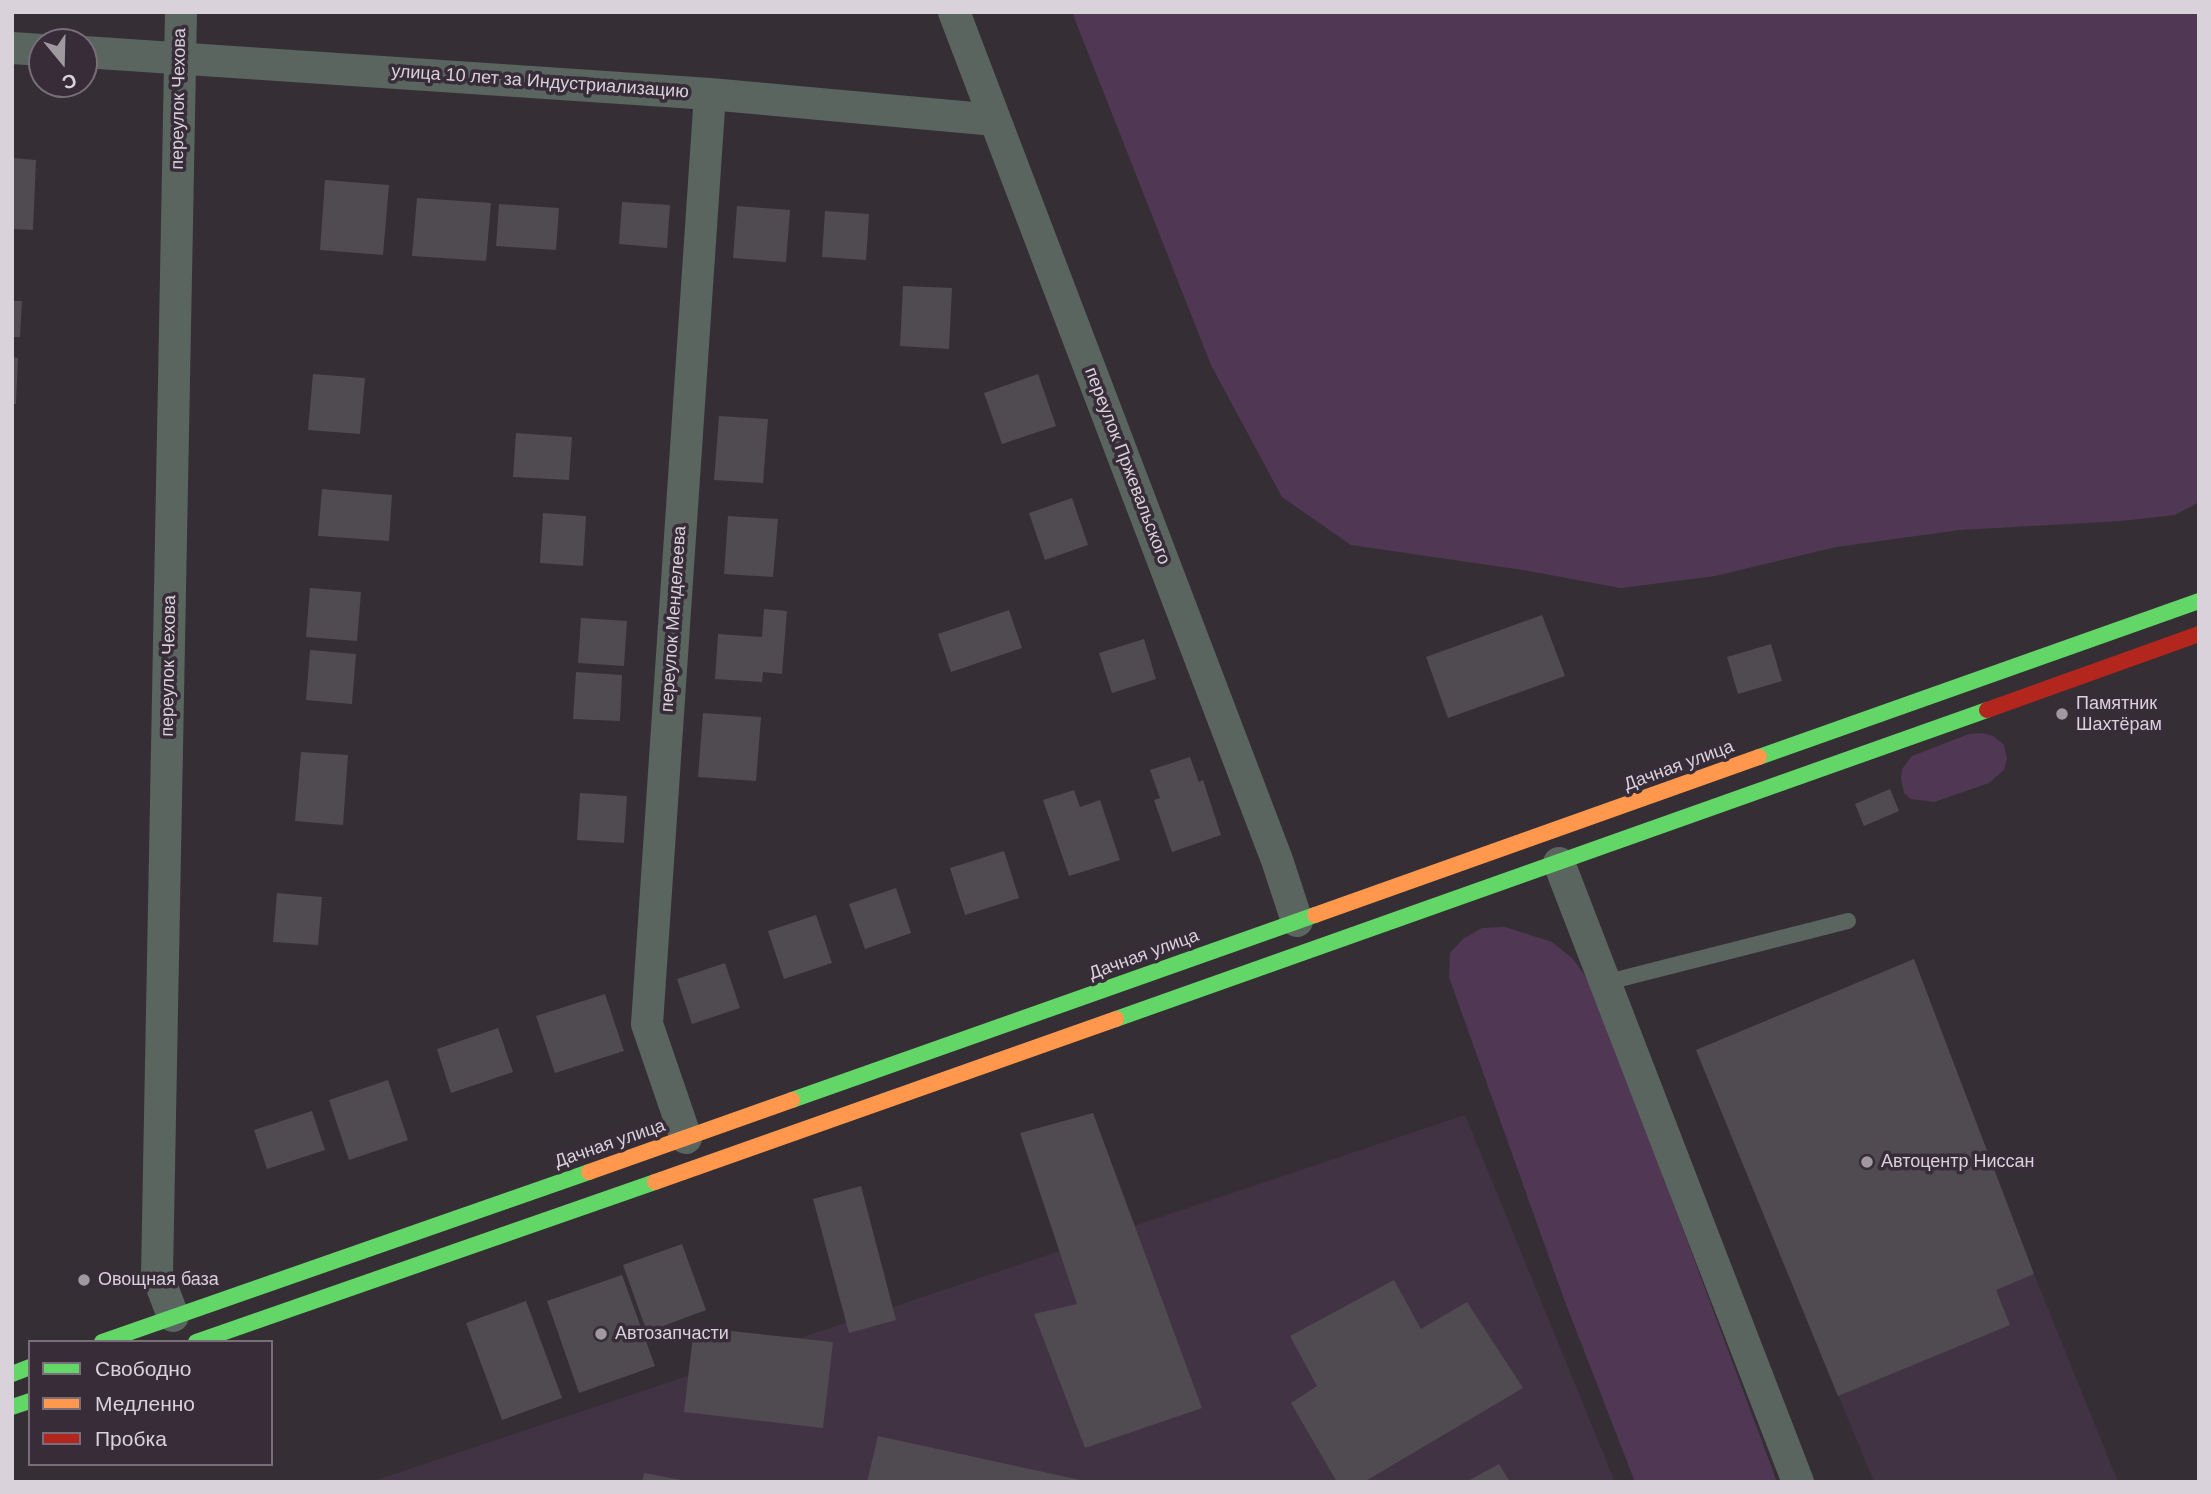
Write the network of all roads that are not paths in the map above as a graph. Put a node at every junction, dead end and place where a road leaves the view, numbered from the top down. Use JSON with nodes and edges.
{"nodes":[{"id":1,"x":181,"y":12,"type":"edge"},
{"id":2,"x":954,"y":12,"type":"edge"},
{"id":3,"x":98,"y":53,"type":"edge"},
{"id":4,"x":180,"y":58,"type":"junction"},
{"id":5,"x":710,"y":93,"type":"junction"},
{"id":6,"x":995,"y":120,"type":"junction"},
{"id":7,"x":2199,"y":601,"type":"edge"},
{"id":8,"x":2199,"y":634,"type":"edge"},
{"id":9,"x":1546,"y":833,"type":"junction"},
{"id":10,"x":1559,"y":863,"type":"junction"},
{"id":11,"x":1297,"y":921,"type":"junction"},
{"id":12,"x":1849,"y":921,"type":"dead end"},
{"id":13,"x":1604,"y":983,"type":"junction"},
{"id":14,"x":686,"y":1138,"type":"junction"},
{"id":15,"x":696,"y":1168,"type":"junction"},
{"id":16,"x":175,"y":1323,"type":"junction"},
{"id":17,"x":110,"y":1340,"type":"edge"},
{"id":18,"x":202,"y":1340,"type":"edge"},
{"id":19,"x":1798,"y":1482,"type":"edge"}],
"edges":[{"from":1,"to":4,"type":"street","name":"переулок Чехова"},
{"from":2,"to":6,"type":"street","name":"переулок Пржевальского"},
{"from":3,"to":4,"type":"street","name":"улица 10 лет за Индустриализацию"},
{"from":4,"to":5,"type":"street","name":"улица 10 лет за Индустриализацию"},
{"from":4,"to":16,"type":"street","name":"переулок Чехова"},
{"from":5,"to":6,"type":"street","name":"улица 10 лет за Индустриализацию"},
{"from":5,"to":14,"type":"street","name":"переулок Менделеева"},
{"from":6,"to":11,"type":"street","name":"переулок Пржевальского"},
{"from":7,"to":9,"type":"main road","name":"Дачная улица"},
{"from":8,"to":10,"type":"main road"},
{"from":9,"to":10,"type":"main road"},
{"from":9,"to":11,"type":"main road","name":"Дачная улица"},
{"from":10,"to":13,"type":"street"},
{"from":10,"to":15,"type":"main road"},
{"from":11,"to":14,"type":"main road","name":"Дачная улица"},
{"from":12,"to":13,"type":"lane"},
{"from":13,"to":19,"type":"street"},
{"from":14,"to":15,"type":"main road"},
{"from":14,"to":16,"type":"main road","name":"Дачная улица"},
{"from":15,"to":18,"type":"main road"},
{"from":16,"to":17,"type":"main road","name":"Дачная улица"}]}
